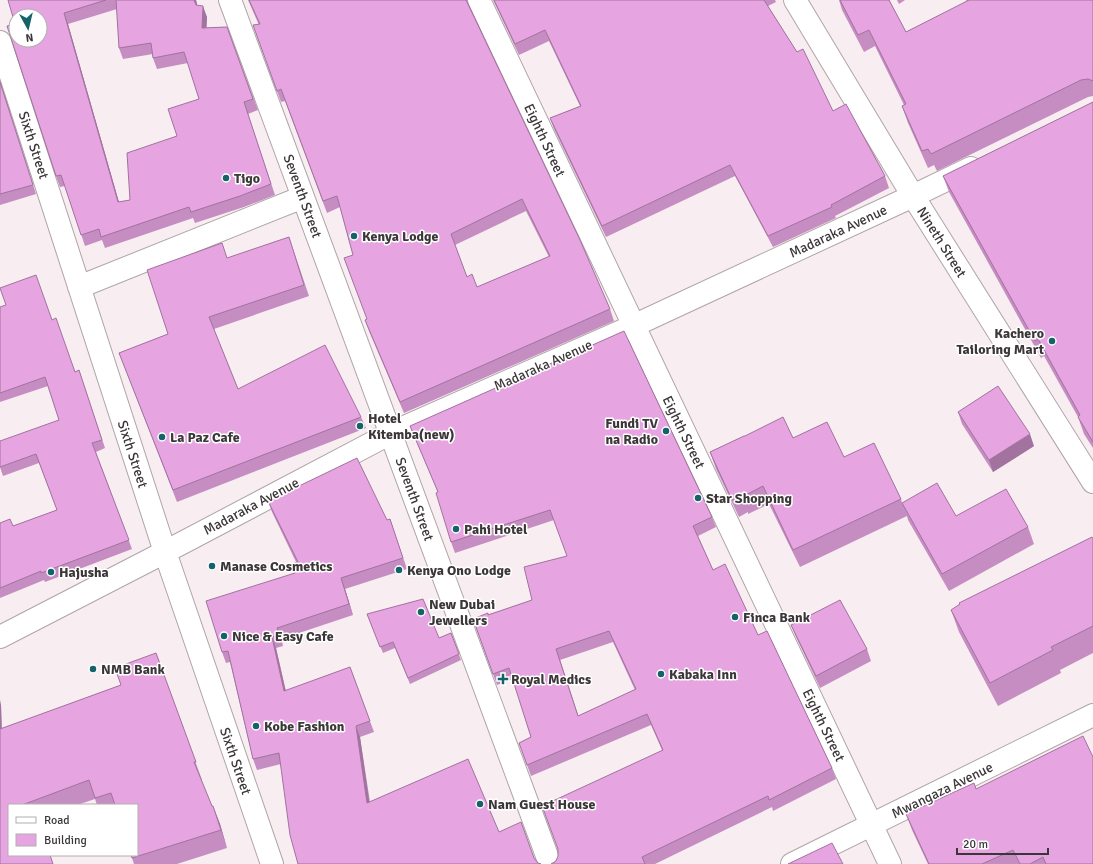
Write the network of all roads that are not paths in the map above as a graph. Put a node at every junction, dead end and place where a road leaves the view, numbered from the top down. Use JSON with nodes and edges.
{"nodes":[{"id":1,"x":230,"y":0,"type":"edge"},
{"id":2,"x":479,"y":0,"type":"edge"},
{"id":3,"x":795,"y":0,"type":"edge"},
{"id":4,"x":0,"y":42,"type":"edge"},
{"id":5,"x":989,"y":158,"type":"edge"},
{"id":6,"x":913,"y":196,"type":"junction"},
{"id":7,"x":303,"y":197,"type":"junction"},
{"id":8,"x":79,"y":287,"type":"junction"},
{"id":9,"x":633,"y":326,"type":"junction"},
{"id":10,"x":391,"y":433,"type":"junction"},
{"id":11,"x":1093,"y":482,"type":"edge"},
{"id":12,"x":165,"y":552,"type":"junction"},
{"id":13,"x":0,"y":637,"type":"edge"},
{"id":14,"x":1093,"y":715,"type":"edge"},
{"id":15,"x":871,"y":825,"type":"junction"},
{"id":16,"x":272,"y":864,"type":"edge"},
{"id":17,"x":550,"y":864,"type":"edge"},
{"id":18,"x":792,"y":864,"type":"edge"},
{"id":19,"x":890,"y":864,"type":"edge"}],
"edges":[{"from":1,"to":7,"type":"street","name":"Seventh Street"},
{"from":2,"to":9,"type":"street","name":"Eighth Street"},
{"from":3,"to":6,"type":"street","name":"Nineth Street"},
{"from":4,"to":8,"type":"street","name":"Sixth Street"},
{"from":5,"to":6,"type":"street","name":"Madaraka Avenue"},
{"from":6,"to":9,"type":"street","name":"Madaraka Avenue"},
{"from":6,"to":11,"type":"street","name":"Nineth Street"},
{"from":7,"to":8,"type":"street"},
{"from":7,"to":10,"type":"street","name":"Seventh Street"},
{"from":8,"to":12,"type":"street","name":"Sixth Street"},
{"from":9,"to":10,"type":"street","name":"Madaraka Avenue"},
{"from":9,"to":15,"type":"street","name":"Eighth Street"},
{"from":10,"to":12,"type":"street","name":"Madaraka Avenue"},
{"from":10,"to":17,"type":"street","name":"Seventh Street"},
{"from":12,"to":13,"type":"street","name":"Madaraka Avenue"},
{"from":12,"to":16,"type":"street","name":"Sixth Street"},
{"from":14,"to":15,"type":"street","name":"Mwangaza Avenue"},
{"from":15,"to":18,"type":"street","name":"Mwangaza Avenue"},
{"from":15,"to":19,"type":"street","name":"Eighth Street"}]}
